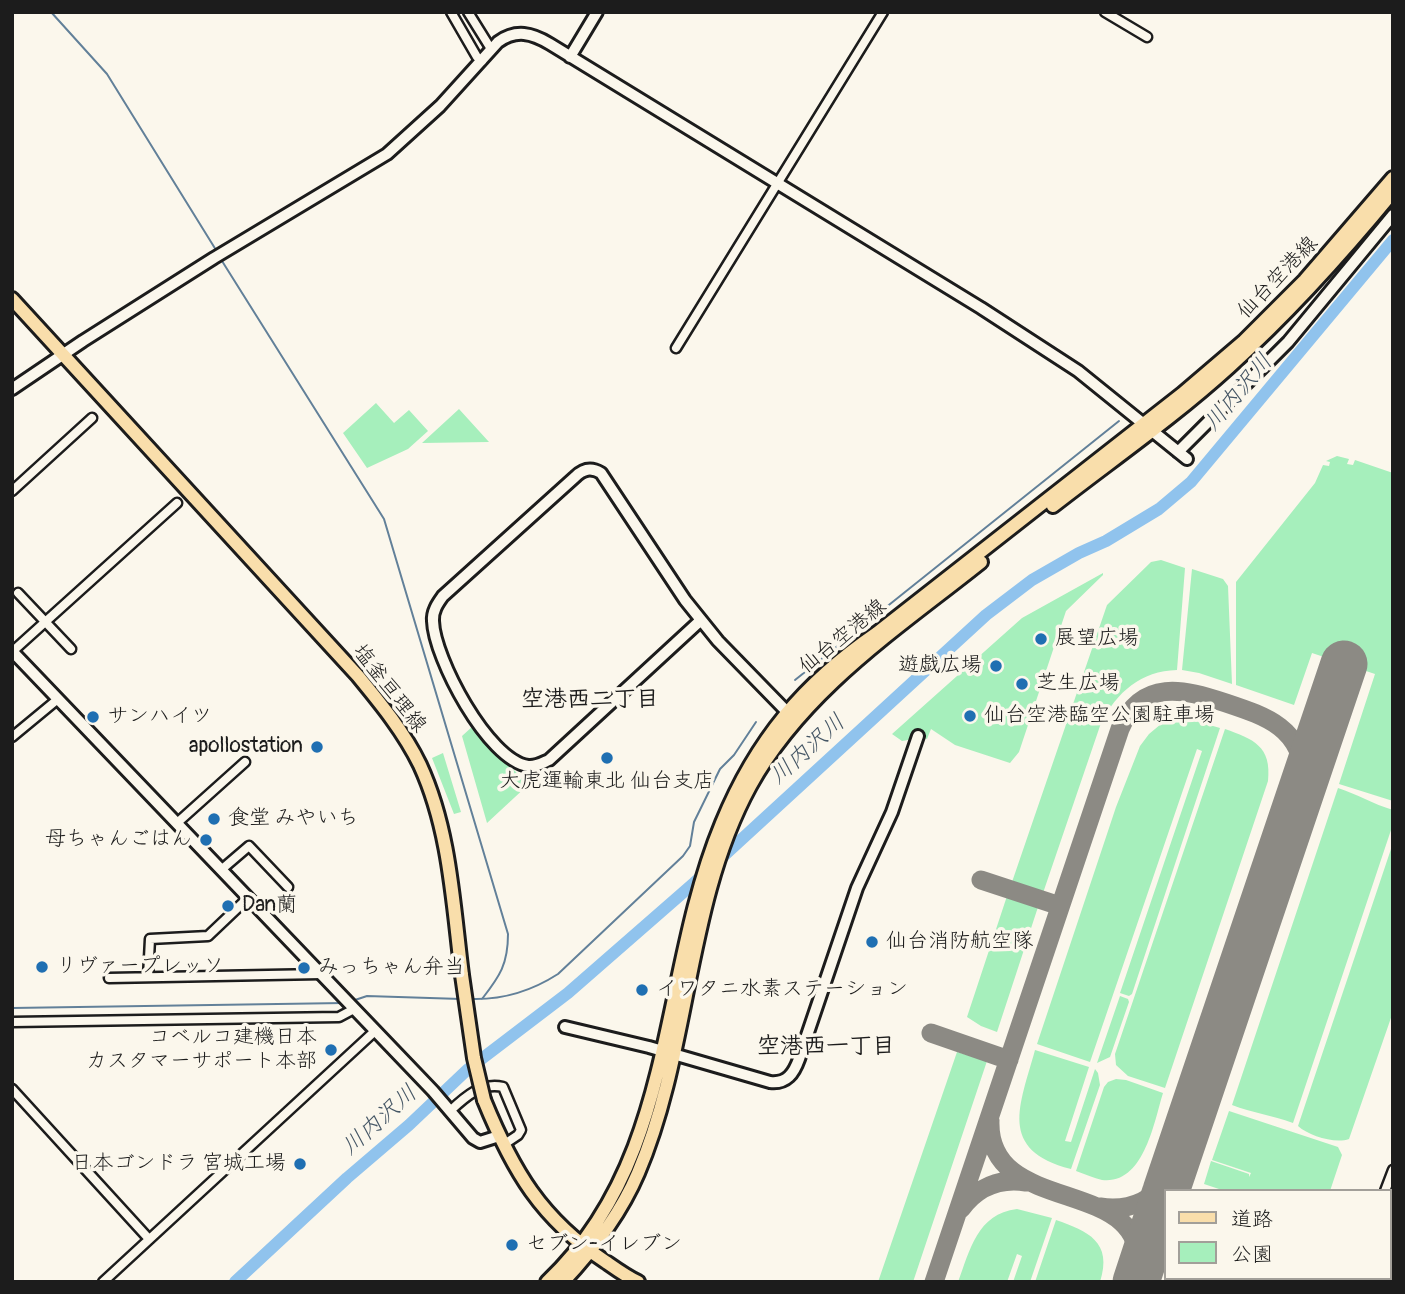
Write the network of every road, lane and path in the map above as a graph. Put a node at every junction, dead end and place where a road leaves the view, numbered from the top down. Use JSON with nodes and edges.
{"nodes":[{"id":1,"x":452,"y":12,"type":"edge"},
{"id":2,"x":468,"y":12,"type":"edge"},
{"id":3,"x":597,"y":12,"type":"edge"},
{"id":4,"x":883,"y":12,"type":"edge"},
{"id":5,"x":1105,"y":12,"type":"edge"},
{"id":6,"x":1147,"y":37,"type":"dead end"},
{"id":7,"x":491,"y":49,"type":"junction"},
{"id":8,"x":570,"y":57,"type":"junction"},
{"id":9,"x":482,"y":61,"type":"junction"},
{"id":10,"x":1393,"y":178,"type":"edge"},
{"id":11,"x":778,"y":183,"type":"junction"},
{"id":12,"x":1393,"y":192,"type":"edge"},
{"id":13,"x":1393,"y":215,"type":"edge"},
{"id":14,"x":12,"y":299,"type":"edge"},
{"id":15,"x":676,"y":348,"type":"dead end"},
{"id":16,"x":62,"y":354,"type":"junction"},
{"id":17,"x":12,"y":389,"type":"edge"},
{"id":18,"x":92,"y":418,"type":"dead end"},
{"id":19,"x":1147,"y":428,"type":"junction"},
{"id":20,"x":12,"y":491,"type":"edge"},
{"id":21,"x":177,"y":503,"type":"dead end"},
{"id":22,"x":18,"y":593,"type":"dead end"},
{"id":23,"x":701,"y":621,"type":"junction"},
{"id":24,"x":45,"y":622,"type":"junction"},
{"id":25,"x":71,"y":649,"type":"dead end"},
{"id":26,"x":13,"y":651,"type":"edge"},
{"id":27,"x":58,"y":699,"type":"junction"},
{"id":28,"x":790,"y":716,"type":"junction"},
{"id":29,"x":13,"y":735,"type":"edge"},
{"id":30,"x":918,"y":736,"type":"dead end"},
{"id":31,"x":245,"y":762,"type":"dead end"},
{"id":32,"x":177,"y":823,"type":"junction"},
{"id":33,"x":221,"y":870,"type":"junction"},
{"id":34,"x":288,"y":887,"type":"dead end"},
{"id":35,"x":248,"y":898,"type":"junction"},
{"id":36,"x":321,"y":974,"type":"junction"},
{"id":37,"x":148,"y":977,"type":"junction"},
{"id":38,"x":109,"y":978,"type":"dead end"},
{"id":39,"x":354,"y":1009,"type":"junction"},
{"id":40,"x":12,"y":1021,"type":"edge"},
{"id":41,"x":565,"y":1027,"type":"dead end"},
{"id":42,"x":375,"y":1031,"type":"junction"},
{"id":43,"x":668,"y":1052,"type":"junction"},
{"id":44,"x":12,"y":1090,"type":"edge"},
{"id":45,"x":450,"y":1111,"type":"junction"},
{"id":46,"x":501,"y":1140,"type":"junction"},
{"id":47,"x":1393,"y":1170,"type":"edge"},
{"id":48,"x":1386,"y":1189,"type":"edge"},
{"id":49,"x":149,"y":1239,"type":"junction"},
{"id":50,"x":586,"y":1249,"type":"junction"},
{"id":51,"x":103,"y":1282,"type":"edge"},
{"id":52,"x":547,"y":1282,"type":"edge"},
{"id":53,"x":564,"y":1282,"type":"edge"},
{"id":54,"x":638,"y":1282,"type":"edge"}],
"edges":[{"from":1,"to":9,"type":"street"},
{"from":2,"to":7,"type":"street"},
{"from":3,"to":8,"type":"street"},
{"from":4,"to":11,"type":"street"},
{"from":5,"to":6,"type":"street"},
{"from":7,"to":8,"type":"street"},
{"from":7,"to":9,"type":"street"},
{"from":8,"to":11,"type":"street"},
{"from":9,"to":16,"type":"street"},
{"from":10,"to":19,"type":"main road","name":"仙台空港線"},
{"from":11,"to":15,"type":"street"},
{"from":11,"to":19,"type":"street"},
{"from":12,"to":19,"type":"main road","name":"仙台空港線"},
{"from":13,"to":19,"type":"street"},
{"from":14,"to":16,"type":"main road","name":"塩釜亘理線"},
{"from":16,"to":17,"type":"street"},
{"from":16,"to":46,"type":"main road","name":"塩釜亘理線","bridge":true},
{"from":18,"to":20,"type":"street"},
{"from":19,"to":28,"type":"main road","name":"仙台空港線"},
{"from":21,"to":24,"type":"street"},
{"from":22,"to":24,"type":"street"},
{"from":23,"to":23,"type":"street"},
{"from":23,"to":28,"type":"street"},
{"from":24,"to":25,"type":"street"},
{"from":24,"to":26,"type":"street"},
{"from":26,"to":27,"type":"street"},
{"from":27,"to":29,"type":"street"},
{"from":27,"to":32,"type":"street"},
{"from":28,"to":43,"type":"main road","name":"仙台空港線"},
{"from":28,"to":43,"type":"main road","name":"仙台空港線"},
{"from":30,"to":43,"type":"street"},
{"from":31,"to":32,"type":"street"},
{"from":32,"to":33,"type":"street"},
{"from":33,"to":34,"type":"street"},
{"from":33,"to":35,"type":"street"},
{"from":35,"to":36,"type":"street"},
{"from":35,"to":37,"type":"street"},
{"from":36,"to":37,"type":"street"},
{"from":36,"to":39,"type":"street"},
{"from":37,"to":38,"type":"street"},
{"from":39,"to":40,"type":"street"},
{"from":39,"to":42,"type":"street"},
{"from":41,"to":43,"type":"street"},
{"from":42,"to":45,"type":"street"},
{"from":42,"to":49,"type":"street"},
{"from":43,"to":50,"type":"main road","name":"仙台空港線"},
{"from":44,"to":49,"type":"street"},
{"from":45,"to":46,"type":"street"},
{"from":45,"to":46,"type":"street"},
{"from":46,"to":50,"type":"main road","name":"塩釜亘理線"},
{"from":47,"to":48,"type":"street"},
{"from":49,"to":51,"type":"street"},
{"from":50,"to":52,"type":"main road","name":"仙台空港線"},
{"from":50,"to":53,"type":"main road","name":"仙台空港線"},
{"from":50,"to":54,"type":"main road","name":"塩釜亘理線"}]}
